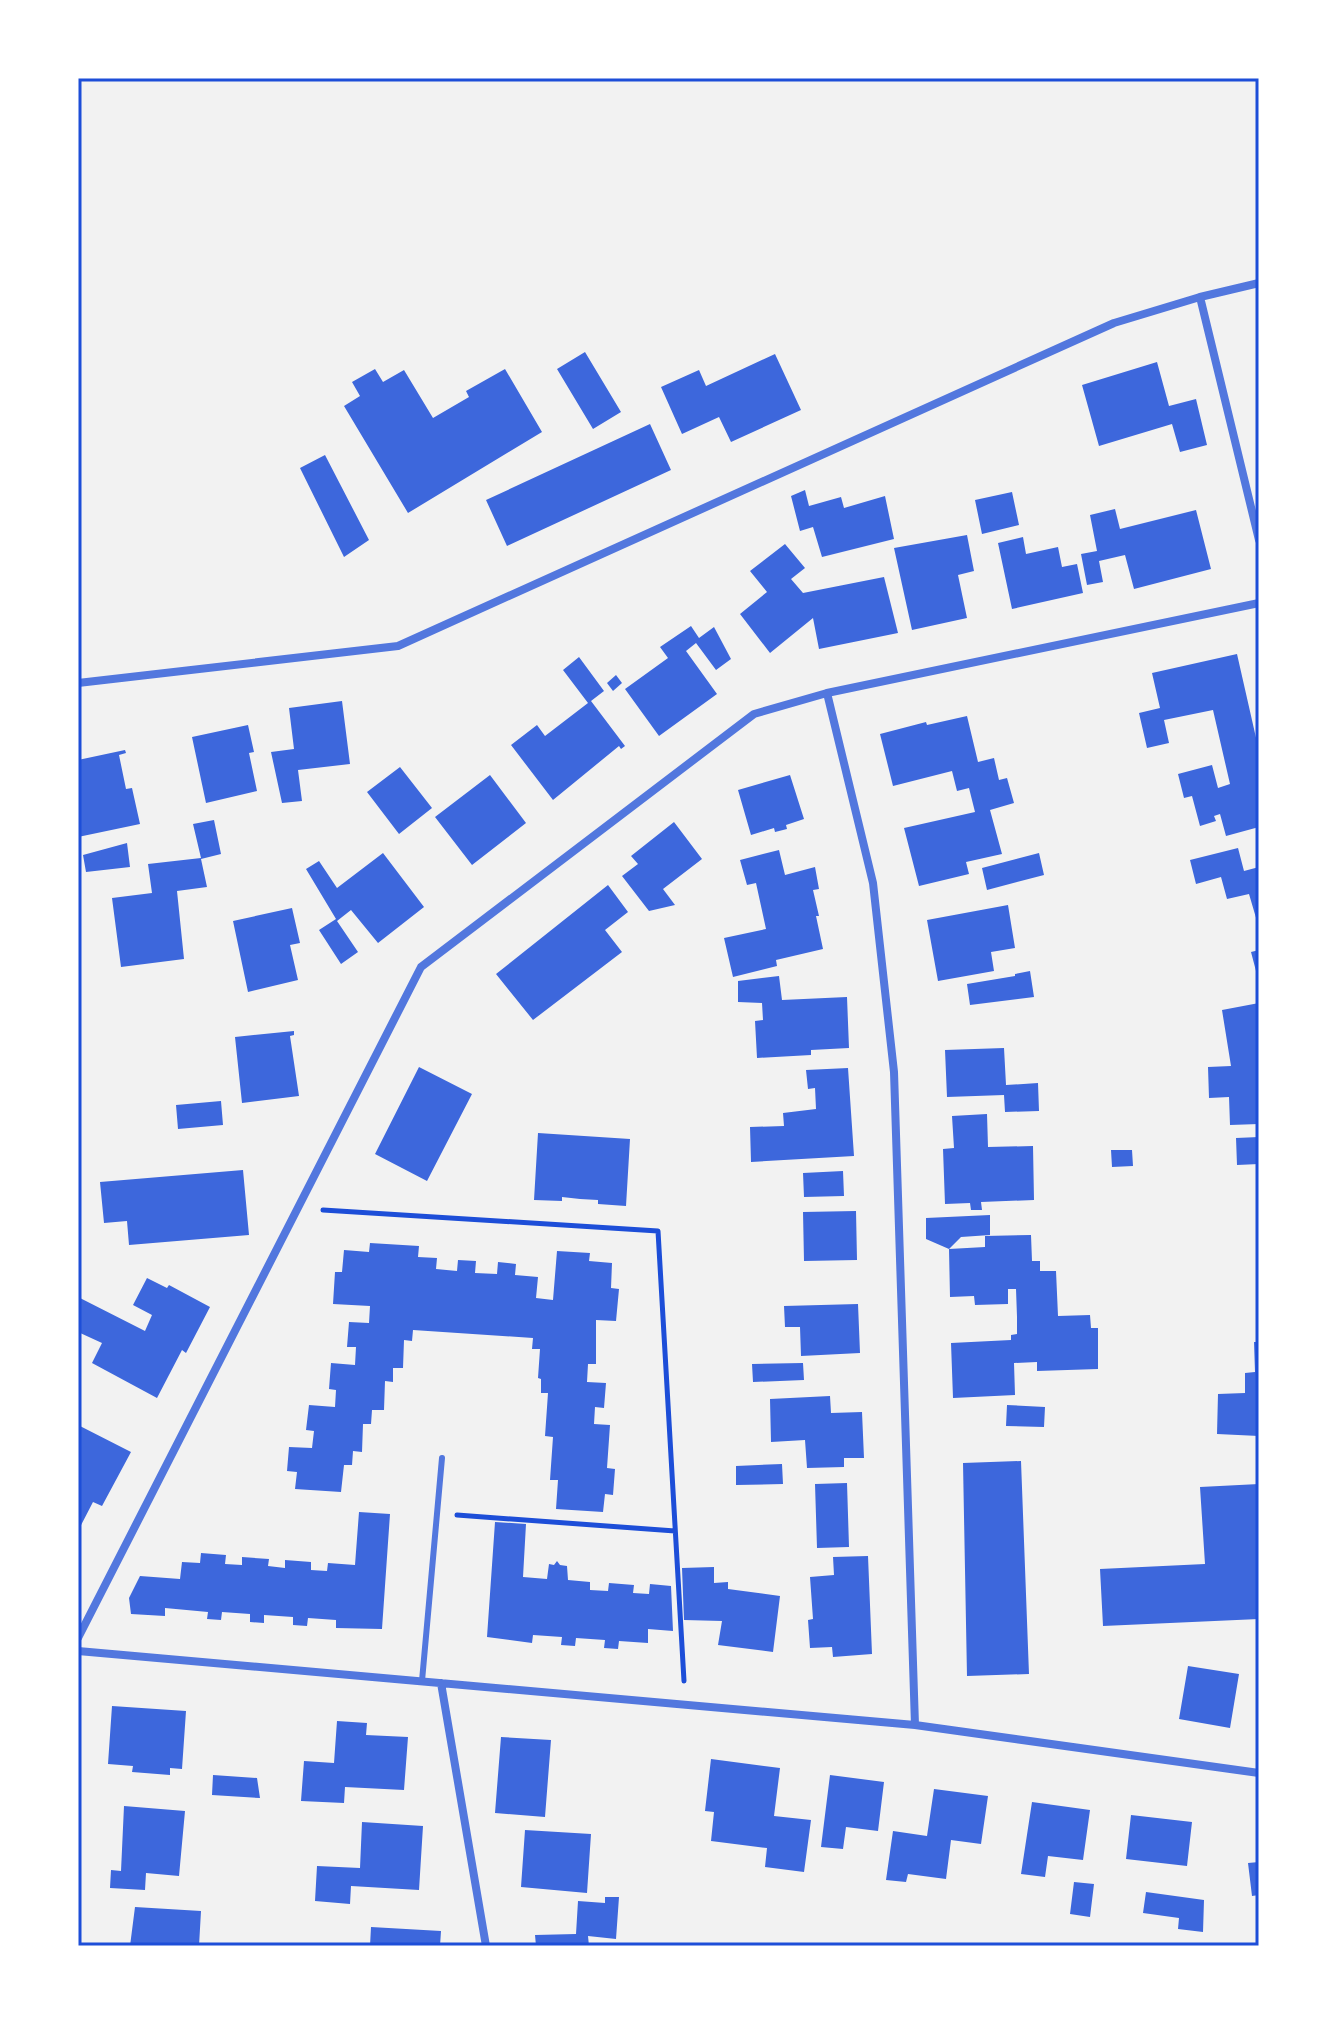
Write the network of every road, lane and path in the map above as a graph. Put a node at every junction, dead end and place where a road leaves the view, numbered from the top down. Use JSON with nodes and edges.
{"nodes":[{"id":1,"x":1259,"y":283,"type":"edge"},
{"id":2,"x":1200,"y":297,"type":"junction"},
{"id":3,"x":1259,"y":540,"type":"edge"},
{"id":4,"x":1259,"y":603,"type":"edge"},
{"id":5,"x":78,"y":683,"type":"edge"},
{"id":6,"x":827,"y":693,"type":"junction"},
{"id":7,"x":298,"y":1209,"type":"junction"},
{"id":8,"x":442,"y":1458,"type":"dead end"},
{"id":9,"x":437,"y":1514,"type":"junction"},
{"id":10,"x":675,"y":1531,"type":"junction"},
{"id":11,"x":78,"y":1638,"type":"edge"},
{"id":12,"x":78,"y":1651,"type":"edge"},
{"id":13,"x":422,"y":1681,"type":"junction"},
{"id":14,"x":441,"y":1683,"type":"junction"},
{"id":15,"x":685,"y":1704,"type":"junction"},
{"id":16,"x":915,"y":1725,"type":"junction"},
{"id":17,"x":1259,"y":1773,"type":"edge"},
{"id":18,"x":486,"y":1946,"type":"edge"}],
"edges":[{"from":1,"to":2,"type":"street"},
{"from":2,"to":3,"type":"street"},
{"from":2,"to":5,"type":"street"},
{"from":4,"to":6,"type":"street"},
{"from":6,"to":7,"type":"street"},
{"from":6,"to":16,"type":"street"},
{"from":7,"to":10,"type":"path"},
{"from":7,"to":11,"type":"street"},
{"from":8,"to":9,"type":"lane"},
{"from":9,"to":10,"type":"path"},
{"from":9,"to":13,"type":"lane"},
{"from":10,"to":15,"type":"path"},
{"from":12,"to":13,"type":"street"},
{"from":13,"to":14,"type":"street"},
{"from":14,"to":15,"type":"street"},
{"from":14,"to":18,"type":"street"},
{"from":15,"to":16,"type":"street"},
{"from":16,"to":17,"type":"street"}]}
